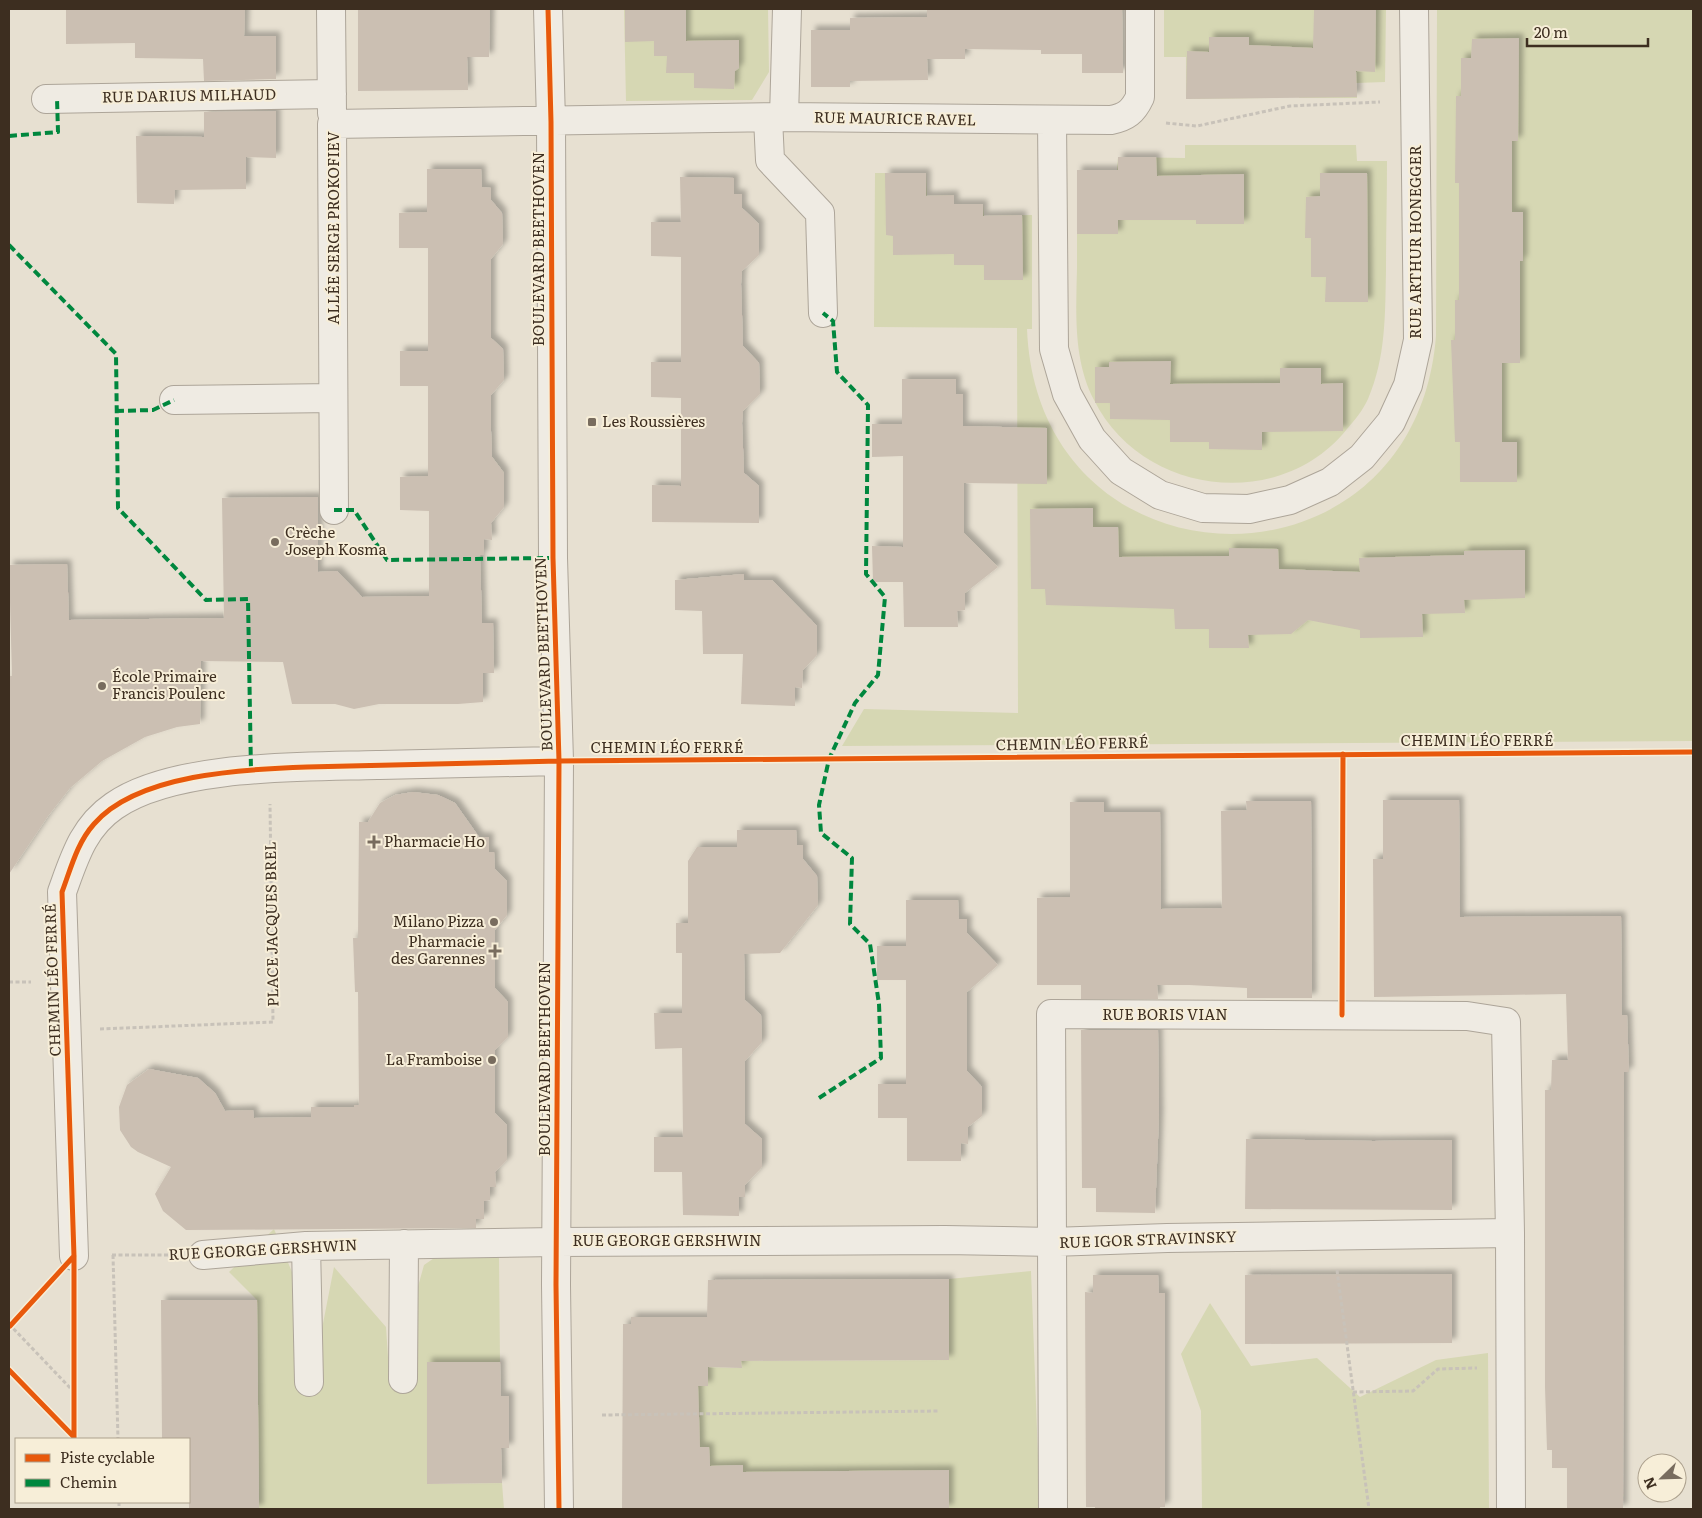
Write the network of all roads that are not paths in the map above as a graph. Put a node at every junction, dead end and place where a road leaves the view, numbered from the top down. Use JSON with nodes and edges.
{"nodes":[{"id":1,"x":331,"y":9,"type":"edge"},
{"id":2,"x":548,"y":9,"type":"edge"},
{"id":3,"x":787,"y":9,"type":"edge"},
{"id":4,"x":1140,"y":9,"type":"edge"},
{"id":5,"x":1414,"y":9,"type":"edge"},
{"id":6,"x":332,"y":94,"type":"junction"},
{"id":7,"x":46,"y":99,"type":"dead end"},
{"id":8,"x":776,"y":118,"type":"junction"},
{"id":9,"x":1052,"y":120,"type":"junction"},
{"id":10,"x":551,"y":122,"type":"junction"},
{"id":11,"x":332,"y":124,"type":"junction"},
{"id":12,"x":823,"y":314,"type":"dead end"},
{"id":13,"x":333,"y":398,"type":"junction"},
{"id":14,"x":174,"y":400,"type":"dead end"},
{"id":15,"x":334,"y":510,"type":"dead end"},
{"id":16,"x":560,"y":761,"type":"junction"},
{"id":17,"x":1510,"y":1234,"type":"junction"},
{"id":18,"x":556,"y":1242,"type":"junction"},
{"id":19,"x":1052,"y":1242,"type":"junction"},
{"id":20,"x":404,"y":1244,"type":"junction"},
{"id":21,"x":306,"y":1246,"type":"junction"},
{"id":22,"x":203,"y":1255,"type":"road end"},
{"id":23,"x":74,"y":1256,"type":"road end"},
{"id":24,"x":403,"y":1378,"type":"dead end"},
{"id":25,"x":309,"y":1382,"type":"dead end"},
{"id":26,"x":559,"y":1509,"type":"edge"},
{"id":27,"x":1053,"y":1509,"type":"edge"},
{"id":28,"x":1511,"y":1509,"type":"edge"}],
"edges":[{"from":1,"to":6,"type":"street"},
{"from":2,"to":10,"type":"street","name":"BOULEVARD BEETHOVEN"},
{"from":3,"to":8,"type":"street"},
{"from":4,"to":9,"type":"street","name":"RUE MAURICE RAVEL"},
{"from":5,"to":9,"type":"street","name":"RUE ARTHUR HONEGGER"},
{"from":6,"to":7,"type":"street","name":"RUE DARIUS MILHAUD"},
{"from":6,"to":11,"type":"street"},
{"from":8,"to":9,"type":"street","name":"RUE MAURICE RAVEL"},
{"from":8,"to":10,"type":"street","name":"RUE MAURICE RAVEL"},
{"from":8,"to":12,"type":"street"},
{"from":10,"to":11,"type":"street","name":"ALLÉE SERGE PROKOFIEV"},
{"from":10,"to":16,"type":"street","name":"BOULEVARD BEETHOVEN"},
{"from":11,"to":13,"type":"street","name":"ALLÉE SERGE PROKOFIEV"},
{"from":13,"to":14,"type":"street"},
{"from":13,"to":15,"type":"street","name":"ALLÉE SERGE PROKOFIEV"},
{"from":16,"to":18,"type":"street","name":"BOULEVARD BEETHOVEN"},
{"from":16,"to":23,"type":"street","name":"CHEMIN LÉO FERRÉ"},
{"from":17,"to":19,"type":"street","name":"RUE IGOR STRAVINSKY"},
{"from":17,"to":19,"type":"street","name":"RUE BORIS VIAN"},
{"from":17,"to":28,"type":"street"},
{"from":18,"to":19,"type":"street","name":"RUE GEORGE GERSHWIN"},
{"from":18,"to":20,"type":"street","name":"RUE GEORGE GERSHWIN"},
{"from":18,"to":26,"type":"street","name":"BOULEVARD BEETHOVEN"},
{"from":19,"to":27,"type":"street","name":"RUE IGOR STRAVINSKY"},
{"from":20,"to":21,"type":"street","name":"RUE GEORGE GERSHWIN"},
{"from":20,"to":24,"type":"street"},
{"from":21,"to":22,"type":"street","name":"RUE GEORGE GERSHWIN"},
{"from":21,"to":25,"type":"street"}]}
